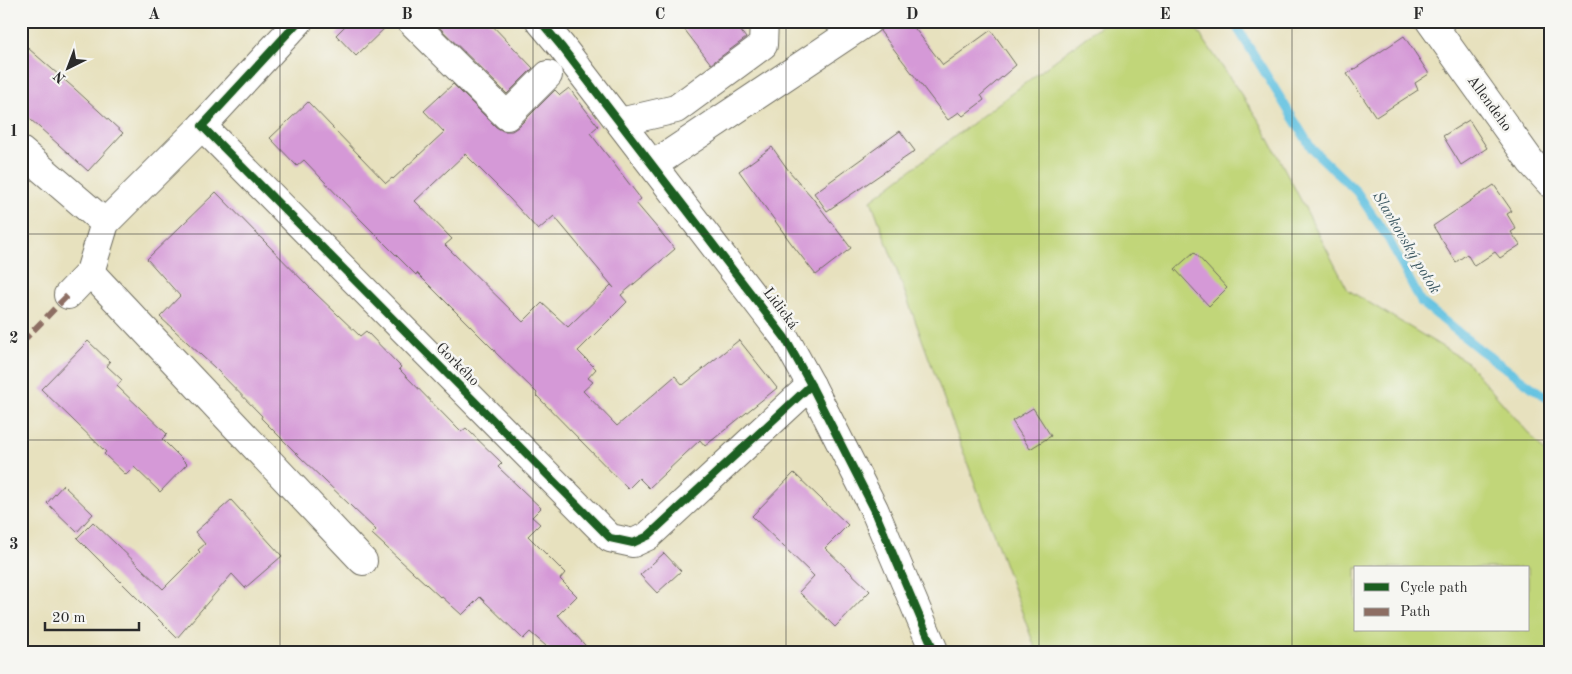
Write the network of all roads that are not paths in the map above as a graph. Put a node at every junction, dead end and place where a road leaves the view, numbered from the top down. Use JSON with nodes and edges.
{"nodes":[{"id":1,"x":299,"y":21,"type":"edge"},
{"id":2,"x":411,"y":21,"type":"edge"},
{"id":3,"x":540,"y":21,"type":"edge"},
{"id":4,"x":764,"y":21,"type":"edge"},
{"id":5,"x":868,"y":21,"type":"edge"},
{"id":6,"x":1430,"y":21,"type":"edge"},
{"id":7,"x":548,"y":75,"type":"dead end"},
{"id":8,"x":620,"y":122,"type":"junction"},
{"id":9,"x":202,"y":126,"type":"junction"},
{"id":10,"x":21,"y":151,"type":"edge"},
{"id":11,"x":652,"y":165,"type":"junction"},
{"id":12,"x":1551,"y":184,"type":"edge"},
{"id":13,"x":105,"y":223,"type":"junction"},
{"id":14,"x":90,"y":272,"type":"junction"},
{"id":15,"x":68,"y":295,"type":"dead end"},
{"id":16,"x":811,"y":385,"type":"junction"},
{"id":17,"x":363,"y":561,"type":"dead end"},
{"id":18,"x":935,"y":653,"type":"edge"}],
"edges":[{"from":1,"to":9,"type":"street"},
{"from":2,"to":7,"type":"street"},
{"from":3,"to":8,"type":"street","name":"Lidická"},
{"from":4,"to":8,"type":"street"},
{"from":5,"to":11,"type":"street"},
{"from":6,"to":12,"type":"street","name":"Allendeho"},
{"from":8,"to":11,"type":"street","name":"Lidická"},
{"from":9,"to":13,"type":"street"},
{"from":9,"to":16,"type":"street","name":"Gorkého"},
{"from":10,"to":13,"type":"street"},
{"from":11,"to":16,"type":"street","name":"Lidická"},
{"from":13,"to":14,"type":"street"},
{"from":14,"to":15,"type":"street"},
{"from":14,"to":17,"type":"street"},
{"from":16,"to":18,"type":"street","name":"Lidická"}]}
